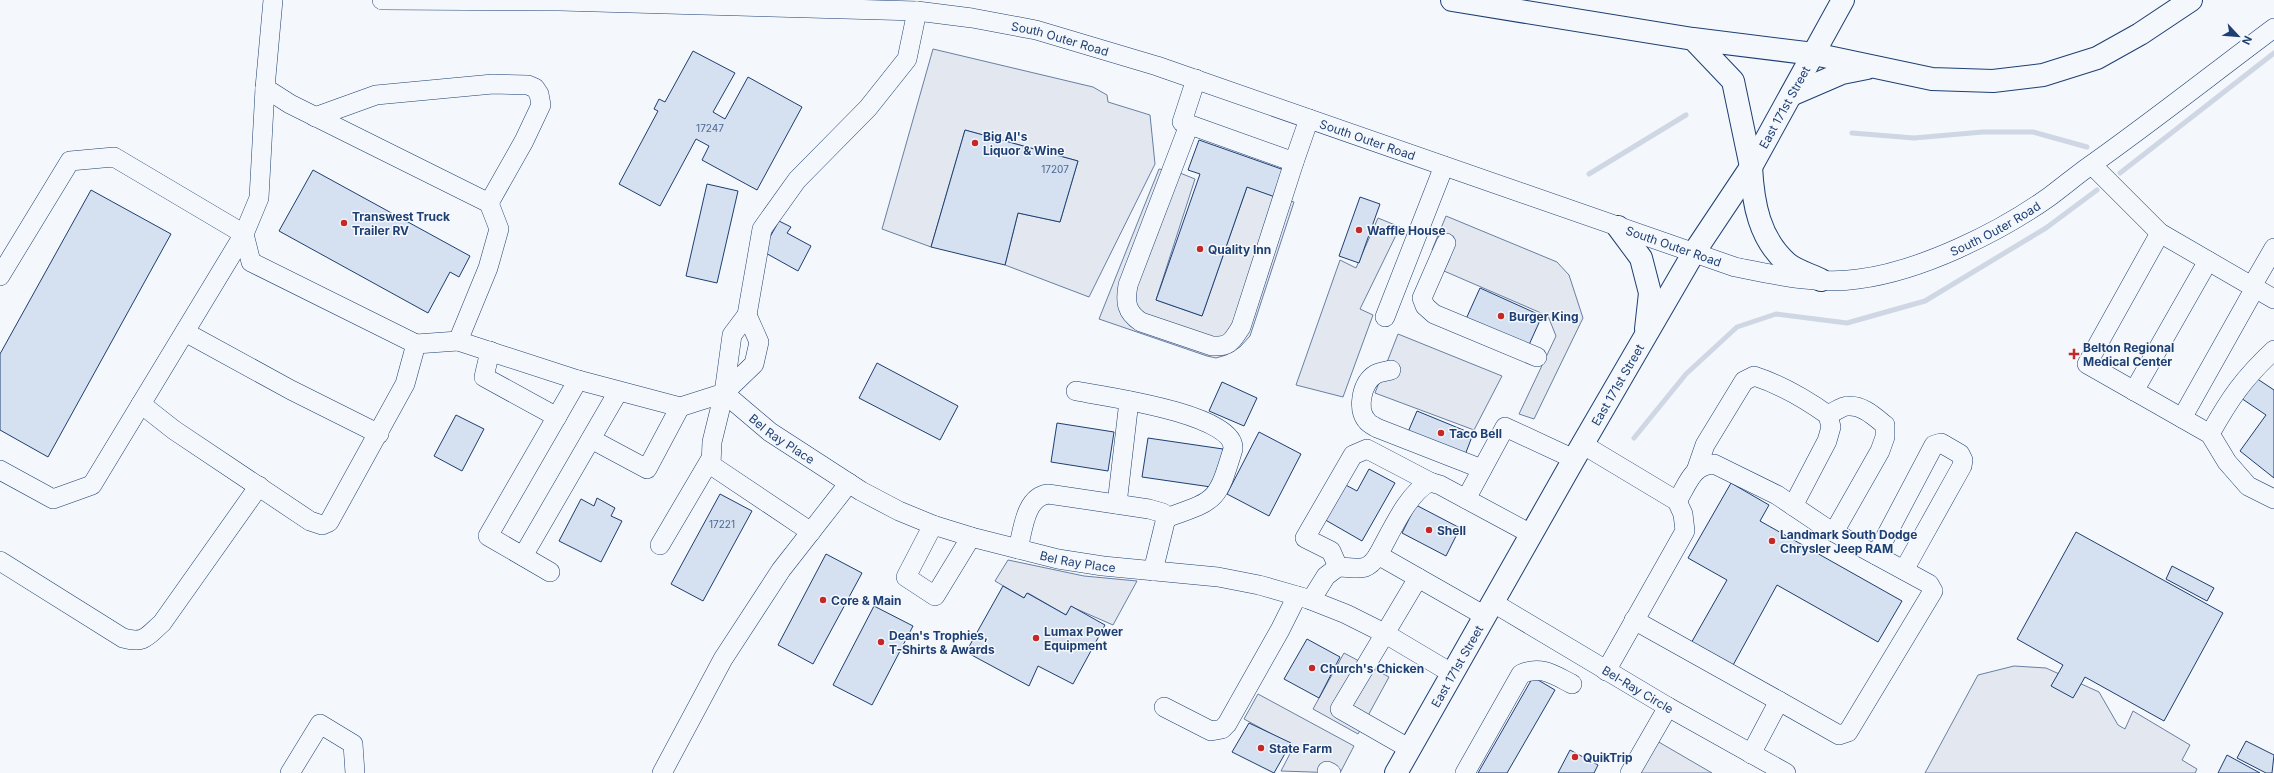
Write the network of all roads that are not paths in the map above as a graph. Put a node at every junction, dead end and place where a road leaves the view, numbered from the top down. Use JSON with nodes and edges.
{"nodes":[{"id":1,"x":273,"y":0,"type":"edge"},
{"id":2,"x":382,"y":0,"type":"edge"},
{"id":3,"x":1452,"y":0,"type":"edge"},
{"id":4,"x":1843,"y":0,"type":"edge"},
{"id":5,"x":2191,"y":0,"type":"edge"},
{"id":6,"x":917,"y":12,"type":"junction"},
{"id":7,"x":2274,"y":28,"type":"edge"},
{"id":8,"x":1693,"y":39,"type":"junction"},
{"id":9,"x":1814,"y":54,"type":"junction"},
{"id":10,"x":1874,"y":67,"type":"junction"},
{"id":11,"x":1196,"y":79,"type":"junction"},
{"id":12,"x":265,"y":88,"type":"junction"},
{"id":13,"x":1791,"y":95,"type":"junction"},
{"id":14,"x":315,"y":117,"type":"junction"},
{"id":15,"x":1309,"y":119,"type":"junction"},
{"id":16,"x":1190,"y":125,"type":"junction"},
{"id":17,"x":1294,"y":162,"type":"junction"},
{"id":18,"x":2092,"y":165,"type":"junction"},
{"id":19,"x":1444,"y":166,"type":"junction"},
{"id":20,"x":1751,"y":167,"type":"junction"},
{"id":21,"x":489,"y":202,"type":"junction"},
{"id":22,"x":1618,"y":227,"type":"junction"},
{"id":23,"x":2160,"y":233,"type":"junction"},
{"id":24,"x":244,"y":234,"type":"junction"},
{"id":25,"x":1446,"y":243,"type":"dead end"},
{"id":26,"x":2274,"y":248,"type":"edge"},
{"id":27,"x":1693,"y":254,"type":"junction"},
{"id":28,"x":2208,"y":261,"type":"junction"},
{"id":29,"x":0,"y":276,"type":"edge"},
{"id":30,"x":1821,"y":280,"type":"junction"},
{"id":31,"x":2254,"y":287,"type":"junction"},
{"id":32,"x":2274,"y":299,"type":"edge"},
{"id":33,"x":747,"y":315,"type":"junction"},
{"id":34,"x":1385,"y":317,"type":"dead end"},
{"id":35,"x":185,"y":332,"type":"junction"},
{"id":36,"x":1645,"y":336,"type":"junction"},
{"id":37,"x":458,"y":340,"type":"junction"},
{"id":38,"x":416,"y":344,"type":"junction"},
{"id":39,"x":2274,"y":350,"type":"edge"},
{"id":40,"x":490,"y":351,"type":"junction"},
{"id":41,"x":1536,"y":357,"type":"dead end"},
{"id":42,"x":1391,"y":370,"type":"dead end"},
{"id":43,"x":578,"y":380,"type":"junction"},
{"id":44,"x":1076,"y":391,"type":"dead end"},
{"id":45,"x":2134,"y":391,"type":"junction"},
{"id":46,"x":618,"y":392,"type":"junction"},
{"id":47,"x":724,"y":393,"type":"junction"},
{"id":48,"x":1129,"y":401,"type":"junction"},
{"id":49,"x":141,"y":404,"type":"junction"},
{"id":50,"x":680,"y":407,"type":"junction"},
{"id":51,"x":1828,"y":415,"type":"junction"},
{"id":52,"x":557,"y":417,"type":"junction"},
{"id":53,"x":2182,"y":418,"type":"junction"},
{"id":54,"x":379,"y":434,"type":"junction"},
{"id":55,"x":2210,"y":434,"type":"junction"},
{"id":56,"x":591,"y":439,"type":"junction"},
{"id":57,"x":1578,"y":451,"type":"junction"},
{"id":58,"x":710,"y":460,"type":"junction"},
{"id":59,"x":1697,"y":468,"type":"junction"},
{"id":60,"x":1482,"y":469,"type":"junction"},
{"id":61,"x":0,"y":470,"type":"edge"},
{"id":62,"x":1430,"y":482,"type":"junction"},
{"id":63,"x":849,"y":483,"type":"junction"},
{"id":64,"x":259,"y":486,"type":"junction"},
{"id":65,"x":1466,"y":499,"type":"junction"},
{"id":66,"x":2274,"y":499,"type":"edge"},
{"id":67,"x":1677,"y":501,"type":"junction"},
{"id":68,"x":1117,"y":504,"type":"junction"},
{"id":69,"x":1793,"y":506,"type":"junction"},
{"id":70,"x":1166,"y":518,"type":"junction"},
{"id":71,"x":933,"y":525,"type":"junction"},
{"id":72,"x":811,"y":532,"type":"junction"},
{"id":73,"x":1834,"y":532,"type":"junction"},
{"id":74,"x":1531,"y":534,"type":"junction"},
{"id":75,"x":971,"y":537,"type":"junction"},
{"id":76,"x":660,"y":545,"type":"dead end"},
{"id":77,"x":1018,"y":549,"type":"junction"},
{"id":78,"x":1378,"y":555,"type":"junction"},
{"id":79,"x":1876,"y":555,"type":"junction"},
{"id":80,"x":523,"y":556,"type":"junction"},
{"id":81,"x":0,"y":561,"type":"edge"},
{"id":82,"x":1338,"y":567,"type":"junction"},
{"id":83,"x":1904,"y":570,"type":"junction"},
{"id":84,"x":1154,"y":571,"type":"junction"},
{"id":85,"x":550,"y":572,"type":"dead end"},
{"id":86,"x":1418,"y":578,"type":"junction"},
{"id":87,"x":1304,"y":598,"type":"junction"},
{"id":88,"x":1489,"y":609,"type":"junction"},
{"id":89,"x":1634,"y":620,"type":"junction"},
{"id":90,"x":1384,"y":633,"type":"junction"},
{"id":91,"x":1606,"y":671,"type":"junction"},
{"id":92,"x":1453,"y":674,"type":"junction"},
{"id":93,"x":1572,"y":684,"type":"dead end"},
{"id":94,"x":1779,"y":701,"type":"junction"},
{"id":95,"x":1164,"y":707,"type":"dead end"},
{"id":96,"x":1668,"y":707,"type":"junction"},
{"id":97,"x":1410,"y":749,"type":"junction"},
{"id":98,"x":1751,"y":754,"type":"junction"},
{"id":99,"x":290,"y":773,"type":"edge"},
{"id":100,"x":355,"y":773,"type":"edge"},
{"id":101,"x":662,"y":773,"type":"edge"},
{"id":102,"x":1396,"y":773,"type":"edge"},
{"id":103,"x":1465,"y":773,"type":"edge"},
{"id":104,"x":1630,"y":773,"type":"edge"},
{"id":105,"x":1786,"y":773,"type":"edge"}],
"edges":[{"from":1,"to":12,"type":"street"},
{"from":2,"to":6,"type":"street","name":"South Outer Road"},
{"from":3,"to":8,"type":"main road"},
{"from":4,"to":9,"type":"main road","name":"East 171st Street"},
{"from":5,"to":10,"type":"main road"},
{"from":6,"to":11,"type":"street","name":"South Outer Road"},
{"from":6,"to":33,"type":"street"},
{"from":7,"to":18,"type":"street","name":"South Outer Road"},
{"from":8,"to":9,"type":"main road"},
{"from":8,"to":20,"type":"main road"},
{"from":9,"to":10,"type":"main road"},
{"from":9,"to":13,"type":"main road","name":"East 171st Street"},
{"from":10,"to":13,"type":"main road"},
{"from":11,"to":15,"type":"street","name":"South Outer Road"},
{"from":11,"to":16,"type":"street"},
{"from":12,"to":14,"type":"street"},
{"from":12,"to":24,"type":"street"},
{"from":13,"to":20,"type":"main road","name":"East 171st Street"},
{"from":14,"to":21,"type":"street"},
{"from":14,"to":21,"type":"street"},
{"from":15,"to":17,"type":"street"},
{"from":15,"to":19,"type":"street","name":"South Outer Road"},
{"from":16,"to":17,"type":"street"},
{"from":16,"to":17,"type":"street"},
{"from":18,"to":23,"type":"street"},
{"from":18,"to":30,"type":"street","name":"South Outer Road"},
{"from":19,"to":22,"type":"street","name":"South Outer Road"},
{"from":19,"to":34,"type":"street"},
{"from":20,"to":27,"type":"main road","name":"East 171st Street"},
{"from":20,"to":30,"type":"main road"},
{"from":21,"to":37,"type":"street"},
{"from":22,"to":27,"type":"street","name":"South Outer Road"},
{"from":22,"to":36,"type":"main road"},
{"from":23,"to":28,"type":"street"},
{"from":23,"to":45,"type":"street"},
{"from":24,"to":29,"type":"street"},
{"from":24,"to":35,"type":"street"},
{"from":24,"to":38,"type":"street"},
{"from":25,"to":41,"type":"street"},
{"from":26,"to":31,"type":"street"},
{"from":27,"to":30,"type":"street","name":"South Outer Road"},
{"from":27,"to":36,"type":"main road","name":"East 171st Street"},
{"from":28,"to":31,"type":"street"},
{"from":28,"to":45,"type":"street"},
{"from":31,"to":32,"type":"street"},
{"from":31,"to":53,"type":"street"},
{"from":33,"to":47,"type":"street"},
{"from":33,"to":47,"type":"street"},
{"from":35,"to":49,"type":"street"},
{"from":35,"to":54,"type":"street"},
{"from":36,"to":57,"type":"main road","name":"East 171st Street"},
{"from":37,"to":38,"type":"street"},
{"from":37,"to":40,"type":"street"},
{"from":38,"to":54,"type":"street"},
{"from":39,"to":55,"type":"street"},
{"from":40,"to":43,"type":"street"},
{"from":40,"to":52,"type":"street"},
{"from":42,"to":60,"type":"street"},
{"from":43,"to":46,"type":"street"},
{"from":43,"to":52,"type":"street"},
{"from":44,"to":48,"type":"street"},
{"from":45,"to":53,"type":"street"},
{"from":46,"to":50,"type":"street"},
{"from":46,"to":56,"type":"street"},
{"from":47,"to":50,"type":"street"},
{"from":47,"to":58,"type":"street"},
{"from":47,"to":63,"type":"street","name":"Bel Ray Place"},
{"from":48,"to":68,"type":"street"},
{"from":48,"to":70,"type":"street"},
{"from":49,"to":61,"type":"street"},
{"from":49,"to":64,"type":"street"},
{"from":50,"to":56,"type":"street"},
{"from":51,"to":59,"type":"street"},
{"from":51,"to":69,"type":"street"},
{"from":51,"to":73,"type":"street"},
{"from":52,"to":80,"type":"street"},
{"from":53,"to":55,"type":"street"},
{"from":54,"to":64,"type":"street"},
{"from":55,"to":66,"type":"street"},
{"from":56,"to":80,"type":"street"},
{"from":57,"to":60,"type":"street"},
{"from":57,"to":67,"type":"street"},
{"from":57,"to":74,"type":"main road","name":"East 171st Street"},
{"from":58,"to":72,"type":"street"},
{"from":58,"to":76,"type":"street"},
{"from":59,"to":67,"type":"street"},
{"from":59,"to":69,"type":"street"},
{"from":60,"to":65,"type":"street"},
{"from":62,"to":65,"type":"street"},
{"from":62,"to":78,"type":"street"},
{"from":62,"to":82,"type":"street"},
{"from":63,"to":71,"type":"street","name":"Bel Ray Place"},
{"from":63,"to":72,"type":"street"},
{"from":64,"to":81,"type":"street"},
{"from":65,"to":74,"type":"street"},
{"from":67,"to":89,"type":"street"},
{"from":68,"to":70,"type":"street"},
{"from":68,"to":77,"type":"street"},
{"from":69,"to":73,"type":"street"},
{"from":70,"to":84,"type":"street"},
{"from":71,"to":75,"type":"street","name":"Bel Ray Place"},
{"from":71,"to":75,"type":"street"},
{"from":72,"to":101,"type":"street"},
{"from":73,"to":79,"type":"street"},
{"from":74,"to":88,"type":"main road","name":"East 171st Street"},
{"from":75,"to":77,"type":"street","name":"Bel Ray Place"},
{"from":77,"to":84,"type":"street","name":"Bel Ray Place"},
{"from":78,"to":82,"type":"street"},
{"from":78,"to":86,"type":"street","name":"Bel-Ray Circle"},
{"from":79,"to":83,"type":"street"},
{"from":79,"to":83,"type":"street"},
{"from":80,"to":85,"type":"street"},
{"from":82,"to":87,"type":"street"},
{"from":83,"to":94,"type":"street"},
{"from":84,"to":87,"type":"street","name":"Bel Ray Place"},
{"from":86,"to":88,"type":"street","name":"Bel-Ray Circle"},
{"from":86,"to":90,"type":"street"},
{"from":87,"to":90,"type":"street","name":"Bel Ray Place"},
{"from":87,"to":95,"type":"street"},
{"from":88,"to":91,"type":"street","name":"Bel-Ray Circle"},
{"from":88,"to":92,"type":"main road","name":"East 171st Street"},
{"from":89,"to":91,"type":"street"},
{"from":89,"to":94,"type":"street"},
{"from":90,"to":92,"type":"street","name":"Bel Ray Place"},
{"from":90,"to":97,"type":"street"},
{"from":91,"to":96,"type":"street","name":"Bel-Ray Circle"},
{"from":92,"to":97,"type":"main road","name":"East 171st Street"},
{"from":93,"to":103,"type":"street"},
{"from":94,"to":98,"type":"street"},
{"from":96,"to":98,"type":"street","name":"Bel-Ray Circle"},
{"from":96,"to":104,"type":"street"},
{"from":97,"to":102,"type":"main road","name":"East 171st Street"},
{"from":98,"to":105,"type":"street","name":"Bel-Ray Circle"},
{"from":99,"to":100,"type":"street"}]}
